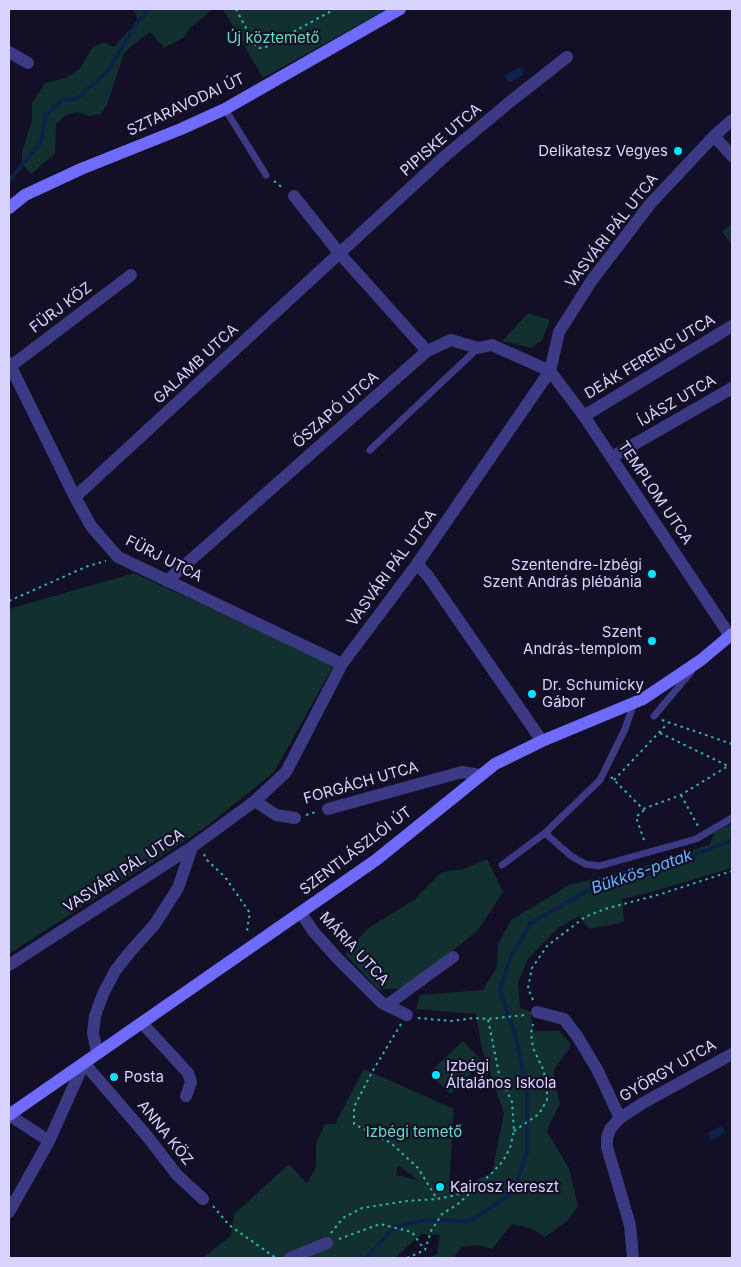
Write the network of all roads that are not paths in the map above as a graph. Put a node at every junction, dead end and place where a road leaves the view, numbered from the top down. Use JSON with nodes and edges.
{"nodes":[{"id":1,"x":400,"y":9,"type":"edge"},
{"id":2,"x":9,"y":52,"type":"edge"},
{"id":3,"x":567,"y":57,"type":"dead end"},
{"id":4,"x":28,"y":63,"type":"dead end"},
{"id":5,"x":226,"y":109,"type":"junction"},
{"id":6,"x":732,"y":120,"type":"edge"},
{"id":7,"x":714,"y":136,"type":"junction"},
{"id":8,"x":732,"y":156,"type":"edge"},
{"id":9,"x":266,"y":175,"type":"road end"},
{"id":10,"x":294,"y":196,"type":"road end"},
{"id":11,"x":9,"y":208,"type":"edge"},
{"id":12,"x":340,"y":254,"type":"junction"},
{"id":13,"x":131,"y":275,"type":"dead end"},
{"id":14,"x":732,"y":326,"type":"edge"},
{"id":15,"x":478,"y":348,"type":"junction"},
{"id":16,"x":427,"y":351,"type":"junction"},
{"id":17,"x":10,"y":365,"type":"edge"},
{"id":18,"x":550,"y":372,"type":"junction"},
{"id":19,"x":732,"y":388,"type":"edge"},
{"id":20,"x":584,"y":416,"type":"junction"},
{"id":21,"x":370,"y":450,"type":"dead end"},
{"id":22,"x":612,"y":457,"type":"junction"},
{"id":23,"x":75,"y":497,"type":"junction"},
{"id":24,"x":417,"y":564,"type":"junction"},
{"id":25,"x":167,"y":581,"type":"junction"},
{"id":26,"x":731,"y":635,"type":"edge"},
{"id":27,"x":701,"y":660,"type":"junction"},
{"id":28,"x":342,"y":664,"type":"junction"},
{"id":29,"x":634,"y":703,"type":"junction"},
{"id":30,"x":654,"y":716,"type":"road end"},
{"id":31,"x":542,"y":741,"type":"junction"},
{"id":32,"x":480,"y":775,"type":"junction"},
{"id":33,"x":255,"y":801,"type":"junction"},
{"id":34,"x":328,"y":809,"type":"road end"},
{"id":35,"x":295,"y":818,"type":"road end"},
{"id":36,"x":732,"y":818,"type":"edge"},
{"id":37,"x":545,"y":833,"type":"junction"},
{"id":38,"x":195,"y":845,"type":"junction"},
{"id":39,"x":502,"y":865,"type":"dead end"},
{"id":40,"x":301,"y":913,"type":"junction"},
{"id":41,"x":453,"y":957,"type":"dead end"},
{"id":42,"x":9,"y":965,"type":"edge"},
{"id":43,"x":387,"y":1005,"type":"junction"},
{"id":44,"x":537,"y":1012,"type":"road end"},
{"id":45,"x":407,"y":1015,"type":"road end"},
{"id":46,"x":142,"y":1023,"type":"junction"},
{"id":47,"x":97,"y":1053,"type":"junction"},
{"id":48,"x":732,"y":1054,"type":"edge"},
{"id":49,"x":84,"y":1064,"type":"junction"},
{"id":50,"x":186,"y":1096,"type":"dead end"},
{"id":51,"x":9,"y":1115,"type":"edge"},
{"id":52,"x":620,"y":1118,"type":"junction"},
{"id":53,"x":49,"y":1142,"type":"junction"},
{"id":54,"x":203,"y":1199,"type":"road end"},
{"id":55,"x":9,"y":1212,"type":"edge"},
{"id":56,"x":327,"y":1243,"type":"road end"},
{"id":57,"x":290,"y":1258,"type":"edge"},
{"id":58,"x":632,"y":1258,"type":"edge"}],
"edges":[{"from":1,"to":5,"type":"main road","name":"SZTARAVODAI ÚT"},
{"from":2,"to":4,"type":"street"},
{"from":3,"to":12,"type":"street","name":"PIPISKE UTCA"},
{"from":5,"to":9,"type":"lane"},
{"from":5,"to":11,"type":"main road","name":"SZTARAVODAI ÚT"},
{"from":6,"to":7,"type":"street","name":"VASVÁRI PÁL UTCA"},
{"from":7,"to":8,"type":"street"},
{"from":7,"to":18,"type":"street","name":"VASVÁRI PÁL UTCA"},
{"from":10,"to":12,"type":"street"},
{"from":12,"to":16,"type":"street"},
{"from":12,"to":23,"type":"street","name":"GALAMB UTCA"},
{"from":13,"to":17,"type":"street","name":"FÜRJ KÖZ"},
{"from":14,"to":20,"type":"street","name":"DEÁK FERENC UTCA"},
{"from":15,"to":16,"type":"street","name":"ŐSZAPÓ UTCA"},
{"from":15,"to":18,"type":"street","name":"ŐSZAPÓ UTCA"},
{"from":15,"to":21,"type":"lane"},
{"from":16,"to":25,"type":"street","name":"ŐSZAPÓ UTCA"},
{"from":17,"to":23,"type":"street","name":"FÜRJ UTCA"},
{"from":18,"to":20,"type":"street","name":"TEMPLOM UTCA"},
{"from":18,"to":24,"type":"street","name":"VASVÁRI PÁL UTCA"},
{"from":19,"to":22,"type":"street","name":"ÍJÁSZ UTCA"},
{"from":20,"to":22,"type":"street","name":"TEMPLOM UTCA"},
{"from":22,"to":26,"type":"street","name":"TEMPLOM UTCA"},
{"from":23,"to":25,"type":"street","name":"FÜRJ UTCA"},
{"from":24,"to":28,"type":"street","name":"VASVÁRI PÁL UTCA"},
{"from":24,"to":31,"type":"street"},
{"from":25,"to":28,"type":"street","name":"FÜRJ UTCA"},
{"from":26,"to":27,"type":"main road","name":"SZENTLÁSZLÓI ÚT"},
{"from":27,"to":29,"type":"main road","name":"SZENTLÁSZLÓI ÚT"},
{"from":27,"to":30,"type":"lane"},
{"from":28,"to":33,"type":"street","name":"VASVÁRI PÁL UTCA"},
{"from":29,"to":31,"type":"main road","name":"SZENTLÁSZLÓI ÚT"},
{"from":29,"to":37,"type":"lane"},
{"from":31,"to":32,"type":"main road","name":"SZENTLÁSZLÓI ÚT"},
{"from":32,"to":34,"type":"street","name":"FORGÁCH UTCA"},
{"from":32,"to":40,"type":"main road","name":"SZENTLÁSZLÓI ÚT"},
{"from":33,"to":35,"type":"street","name":"FORGÁCH UTCA"},
{"from":33,"to":38,"type":"street","name":"VASVÁRI PÁL UTCA"},
{"from":36,"to":37,"type":"lane"},
{"from":37,"to":39,"type":"lane"},
{"from":38,"to":42,"type":"street","name":"VASVÁRI PÁL UTCA"},
{"from":38,"to":47,"type":"street"},
{"from":40,"to":43,"type":"street","name":"MÁRIA UTCA"},
{"from":40,"to":46,"type":"main road","name":"SZENTLÁSZLÓI ÚT"},
{"from":41,"to":43,"type":"street","name":"MÁRIA UTCA"},
{"from":43,"to":45,"type":"street","name":"MÁRIA UTCA"},
{"from":44,"to":52,"type":"street"},
{"from":46,"to":47,"type":"main road","name":"SZENTLÁSZLÓI ÚT"},
{"from":46,"to":50,"type":"street"},
{"from":47,"to":49,"type":"main road","name":"SZENTLÁSZLÓI ÚT"},
{"from":48,"to":52,"type":"street","name":"GYÖRGY UTCA"},
{"from":49,"to":51,"type":"main road","name":"SZENTLÁSZLÓI ÚT"},
{"from":49,"to":53,"type":"street"},
{"from":49,"to":54,"type":"street","name":"ANNA KÖZ"},
{"from":51,"to":53,"type":"street"},
{"from":52,"to":58,"type":"street"},
{"from":53,"to":55,"type":"street"},
{"from":56,"to":57,"type":"street"}]}
